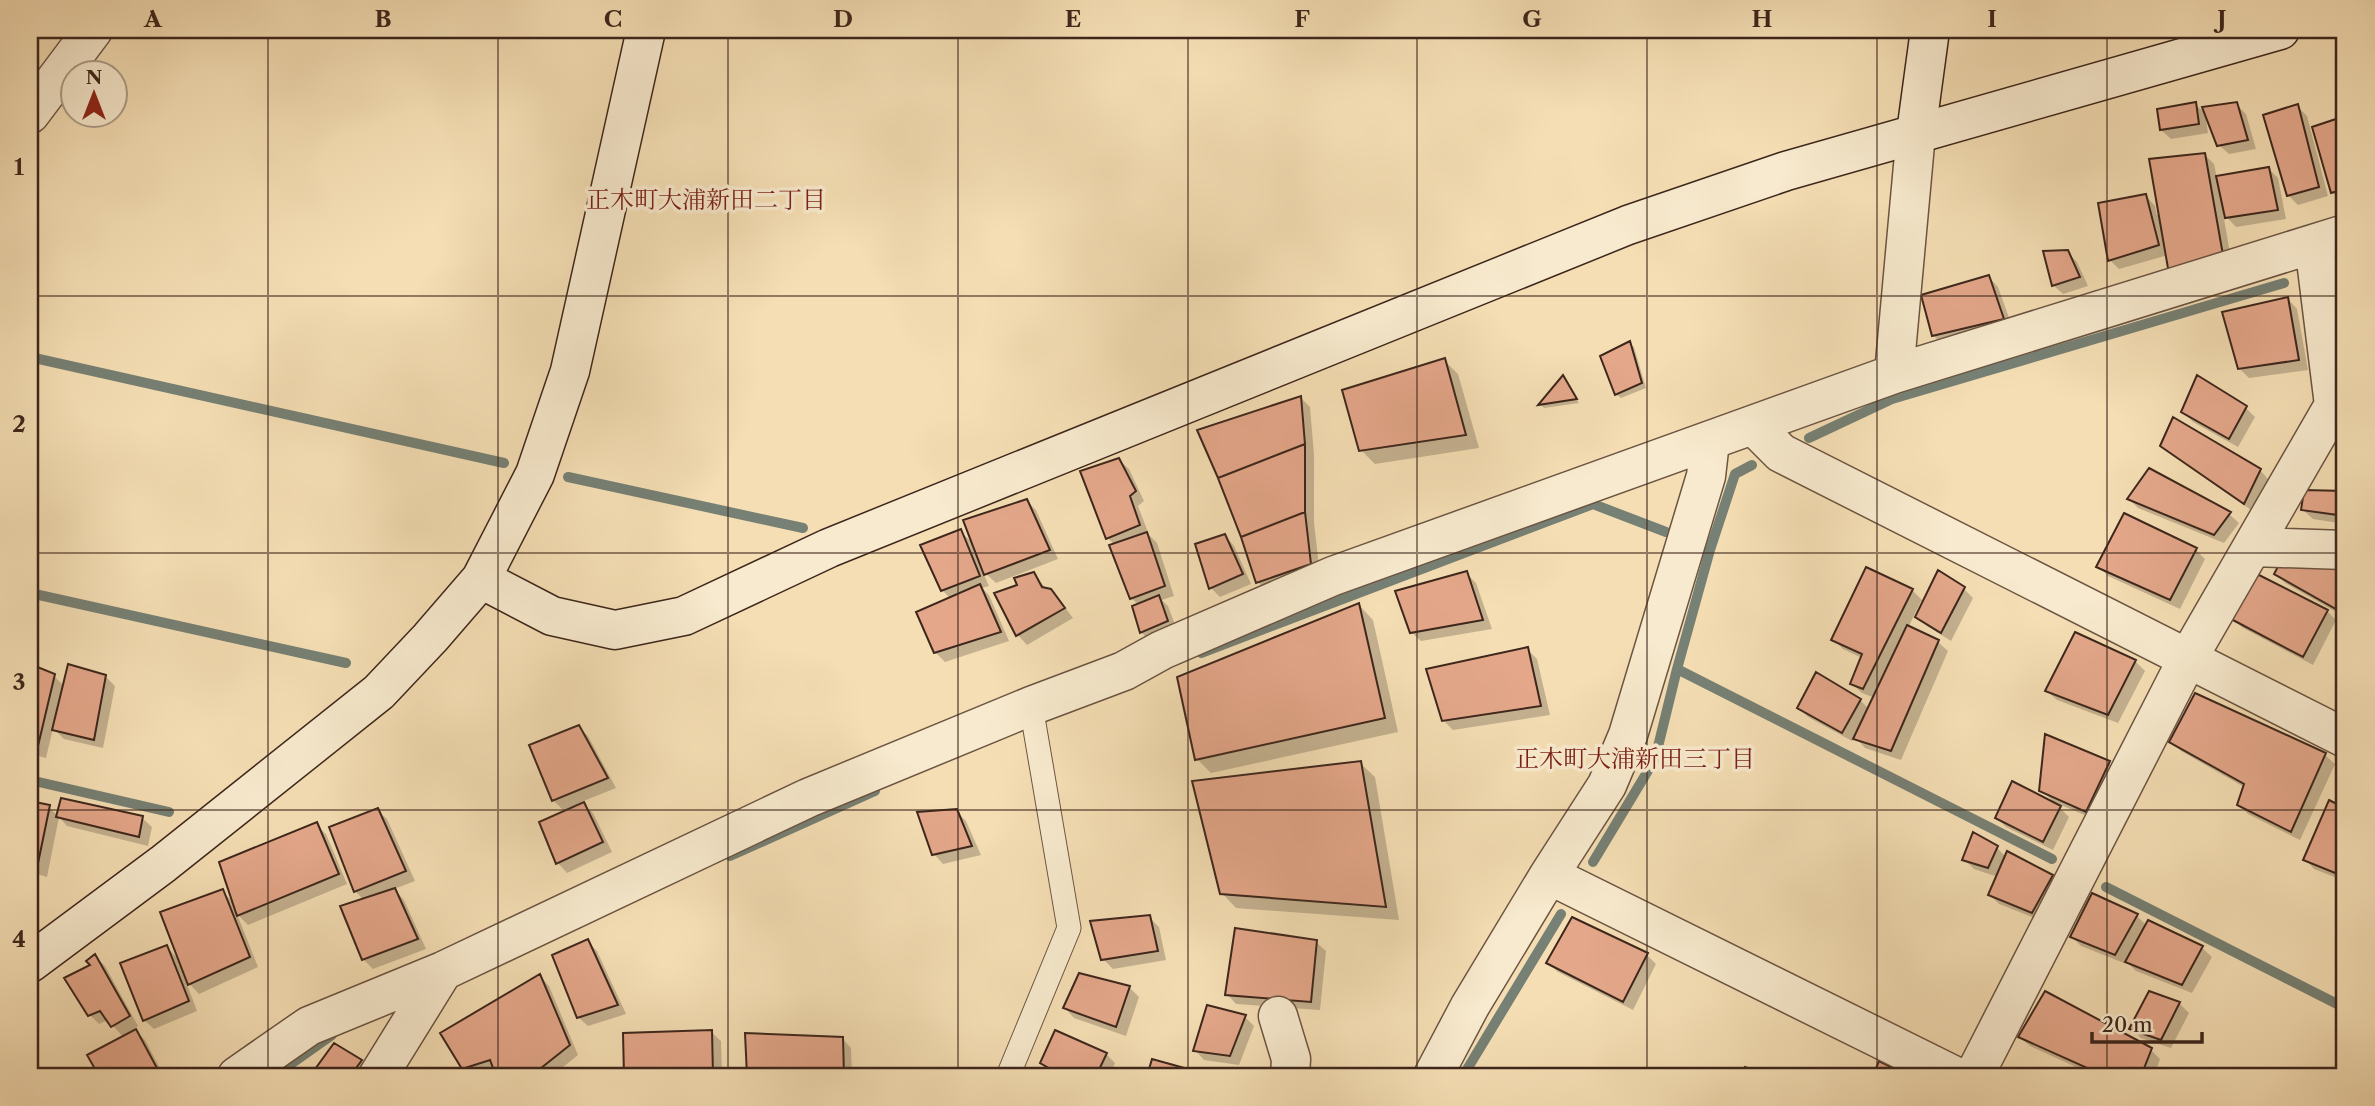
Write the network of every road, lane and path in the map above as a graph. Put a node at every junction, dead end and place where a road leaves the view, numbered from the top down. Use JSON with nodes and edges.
{"nodes":[{"id":1,"x":93,"y":30,"type":"edge"},
{"id":2,"x":646,"y":30,"type":"edge"},
{"id":3,"x":1930,"y":30,"type":"edge"},
{"id":4,"x":2268,"y":32,"type":"edge"},
{"id":5,"x":30,"y":114,"type":"edge"},
{"id":6,"x":1916,"y":133,"type":"junction"},
{"id":7,"x":2330,"y":239,"type":"edge"},
{"id":8,"x":1894,"y":374,"type":"junction"},
{"id":9,"x":2339,"y":404,"type":"edge"},
{"id":10,"x":1754,"y":426,"type":"junction"},
{"id":11,"x":1710,"y":441,"type":"junction"},
{"id":12,"x":2254,"y":547,"type":"junction"},
{"id":13,"x":2345,"y":550,"type":"edge"},
{"id":14,"x":481,"y":579,"type":"junction"},
{"id":15,"x":2188,"y":659,"type":"junction"},
{"id":16,"x":1031,"y":706,"type":"junction"},
{"id":17,"x":2345,"y":738,"type":"edge"},
{"id":18,"x":1549,"y":875,"type":"junction"},
{"id":19,"x":30,"y":964,"type":"edge"},
{"id":20,"x":443,"y":971,"type":"junction"},
{"id":21,"x":1278,"y":1016,"type":"dead end"},
{"id":22,"x":237,"y":1076,"type":"edge"},
{"id":23,"x":378,"y":1076,"type":"edge"},
{"id":24,"x":1008,"y":1076,"type":"edge"},
{"id":25,"x":1290,"y":1076,"type":"edge"},
{"id":26,"x":1433,"y":1076,"type":"edge"},
{"id":27,"x":1955,"y":1076,"type":"edge"},
{"id":28,"x":1974,"y":1076,"type":"edge"}],
"edges":[{"from":1,"to":5,"type":"street"},
{"from":2,"to":14,"type":"street"},
{"from":3,"to":6,"type":"street"},
{"from":4,"to":6,"type":"street"},
{"from":6,"to":8,"type":"street"},
{"from":6,"to":14,"type":"street"},
{"from":7,"to":8,"type":"street"},
{"from":7,"to":9,"type":"street"},
{"from":8,"to":10,"type":"street"},
{"from":9,"to":12,"type":"street"},
{"from":10,"to":11,"type":"street"},
{"from":10,"to":15,"type":"street"},
{"from":11,"to":16,"type":"street"},
{"from":11,"to":18,"type":"street"},
{"from":12,"to":13,"type":"street"},
{"from":12,"to":15,"type":"street"},
{"from":14,"to":19,"type":"street"},
{"from":15,"to":17,"type":"street"},
{"from":15,"to":28,"type":"street"},
{"from":16,"to":20,"type":"street"},
{"from":16,"to":24,"type":"lane"},
{"from":18,"to":26,"type":"street"},
{"from":18,"to":27,"type":"street"},
{"from":20,"to":22,"type":"street"},
{"from":20,"to":23,"type":"street"},
{"from":21,"to":25,"type":"street"}]}
